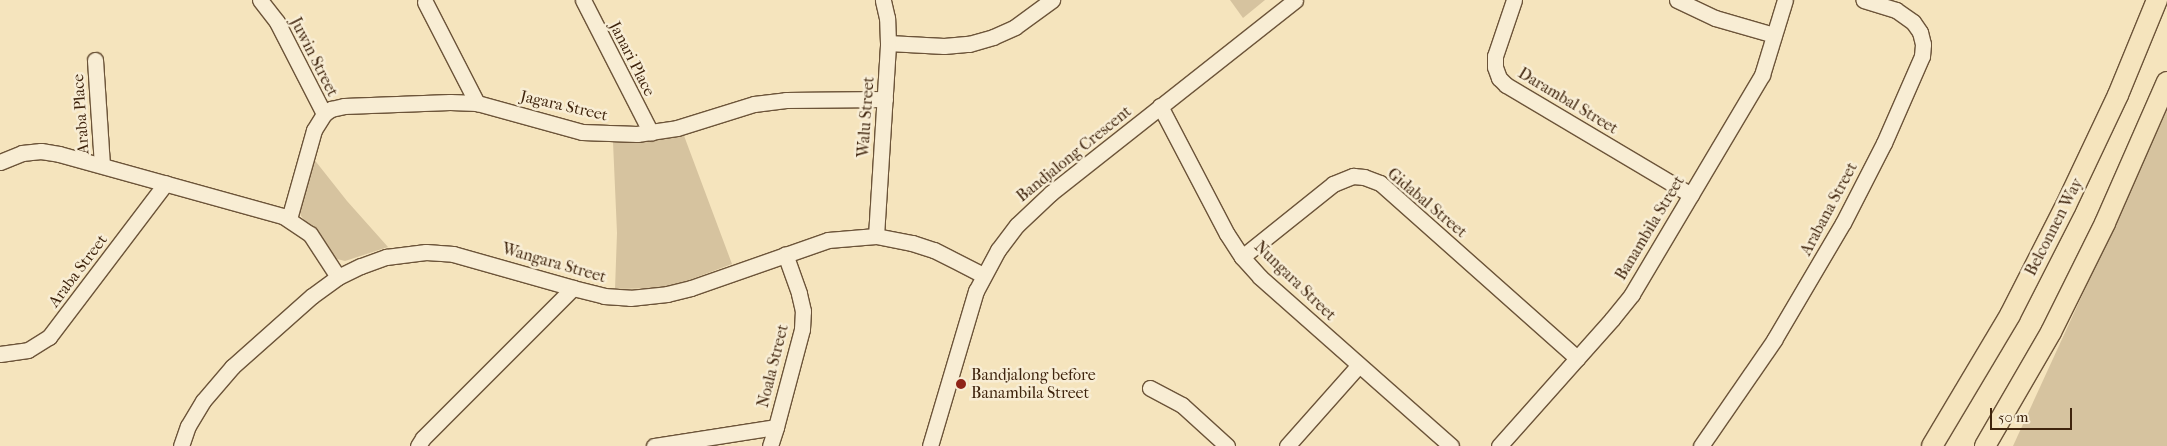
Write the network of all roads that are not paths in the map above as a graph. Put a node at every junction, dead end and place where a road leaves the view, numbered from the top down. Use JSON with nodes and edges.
{"nodes":[{"id":1,"x":260,"y":0,"type":"edge"},
{"id":2,"x":583,"y":0,"type":"edge"},
{"id":3,"x":883,"y":0,"type":"edge"},
{"id":4,"x":1052,"y":0,"type":"edge"},
{"id":5,"x":1295,"y":0,"type":"edge"},
{"id":6,"x":1514,"y":0,"type":"edge"},
{"id":7,"x":1678,"y":0,"type":"edge"},
{"id":8,"x":1785,"y":0,"type":"edge"},
{"id":9,"x":1864,"y":0,"type":"edge"},
{"id":10,"x":2158,"y":0,"type":"edge"},
{"id":11,"x":426,"y":2,"type":"dead end"},
{"id":12,"x":1774,"y":35,"type":"junction"},
{"id":13,"x":888,"y":43,"type":"junction"},
{"id":14,"x":95,"y":60,"type":"dead end"},
{"id":15,"x":2167,"y":82,"type":"edge"},
{"id":16,"x":884,"y":98,"type":"junction"},
{"id":17,"x":477,"y":103,"type":"junction"},
{"id":18,"x":1160,"y":106,"type":"junction"},
{"id":19,"x":324,"y":114,"type":"junction"},
{"id":20,"x":651,"y":133,"type":"junction"},
{"id":21,"x":0,"y":162,"type":"edge"},
{"id":22,"x":102,"y":165,"type":"junction"},
{"id":23,"x":166,"y":183,"type":"junction"},
{"id":24,"x":1691,"y":195,"type":"junction"},
{"id":25,"x":289,"y":219,"type":"junction"},
{"id":26,"x":876,"y":236,"type":"junction"},
{"id":27,"x":785,"y":254,"type":"junction"},
{"id":28,"x":1242,"y":257,"type":"junction"},
{"id":29,"x":983,"y":275,"type":"junction"},
{"id":30,"x":338,"y":277,"type":"junction"},
{"id":31,"x":573,"y":288,"type":"junction"},
{"id":32,"x":0,"y":354,"type":"edge"},
{"id":33,"x":1577,"y":358,"type":"junction"},
{"id":34,"x":1359,"y":365,"type":"junction"},
{"id":35,"x":1150,"y":388,"type":"dead end"},
{"id":36,"x":776,"y":427,"type":"junction"},
{"id":37,"x":181,"y":446,"type":"edge"},
{"id":38,"x":418,"y":446,"type":"edge"},
{"id":39,"x":654,"y":446,"type":"edge"},
{"id":40,"x":770,"y":446,"type":"edge"},
{"id":41,"x":930,"y":446,"type":"edge"},
{"id":42,"x":1227,"y":446,"type":"edge"},
{"id":43,"x":1287,"y":446,"type":"edge"},
{"id":44,"x":1450,"y":446,"type":"edge"},
{"id":45,"x":1499,"y":446,"type":"edge"},
{"id":46,"x":1701,"y":446,"type":"edge"},
{"id":47,"x":1932,"y":446,"type":"edge"},
{"id":48,"x":1985,"y":446,"type":"edge"}],
"edges":[{"from":1,"to":19,"type":"street","name":"Juwin Street"},
{"from":2,"to":20,"type":"street","name":"Janari Place"},
{"from":3,"to":13,"type":"street","name":"Walu Street"},
{"from":4,"to":13,"type":"street"},
{"from":5,"to":18,"type":"street","name":"Bandjalong Crescent"},
{"from":6,"to":24,"type":"street","name":"Darambal Street"},
{"from":7,"to":12,"type":"street"},
{"from":8,"to":12,"type":"street","name":"Banambila Street"},
{"from":9,"to":46,"type":"street","name":"Arabana Street"},
{"from":10,"to":47,"type":"main road","name":"Belconnen Way"},
{"from":11,"to":17,"type":"street"},
{"from":12,"to":24,"type":"street","name":"Banambila Street"},
{"from":13,"to":16,"type":"street","name":"Walu Street"},
{"from":14,"to":22,"type":"street","name":"Araba Place"},
{"from":15,"to":48,"type":"main road"},
{"from":16,"to":20,"type":"street","name":"Jagara Street"},
{"from":16,"to":26,"type":"street","name":"Walu Street"},
{"from":17,"to":19,"type":"street","name":"Jagara Street"},
{"from":17,"to":20,"type":"street","name":"Jagara Street"},
{"from":18,"to":28,"type":"street","name":"Nungara Street"},
{"from":18,"to":29,"type":"street","name":"Bandjalong Crescent"},
{"from":19,"to":25,"type":"street","name":"Juwin Street"},
{"from":21,"to":22,"type":"street"},
{"from":22,"to":23,"type":"street"},
{"from":23,"to":25,"type":"street"},
{"from":23,"to":32,"type":"street","name":"Araba Street"},
{"from":24,"to":33,"type":"street","name":"Banambila Street"},
{"from":25,"to":30,"type":"street"},
{"from":26,"to":27,"type":"street","name":"Wangara Street"},
{"from":26,"to":29,"type":"street","name":"Wangara Street"},
{"from":27,"to":31,"type":"street","name":"Wangara Street"},
{"from":27,"to":36,"type":"street","name":"Noala Street"},
{"from":28,"to":33,"type":"street","name":"Gidabal Street"},
{"from":28,"to":34,"type":"street","name":"Nungara Street"},
{"from":29,"to":41,"type":"street","name":"Bandjalong Crescent"},
{"from":30,"to":31,"type":"street","name":"Wangara Street"},
{"from":30,"to":37,"type":"street","name":"Wangara Street"},
{"from":31,"to":38,"type":"street"},
{"from":33,"to":45,"type":"street","name":"Banambila Street"},
{"from":34,"to":43,"type":"street"},
{"from":34,"to":44,"type":"street","name":"Nungara Street"},
{"from":35,"to":42,"type":"street"},
{"from":36,"to":39,"type":"street","name":"Noala Street"},
{"from":36,"to":40,"type":"street"}]}
